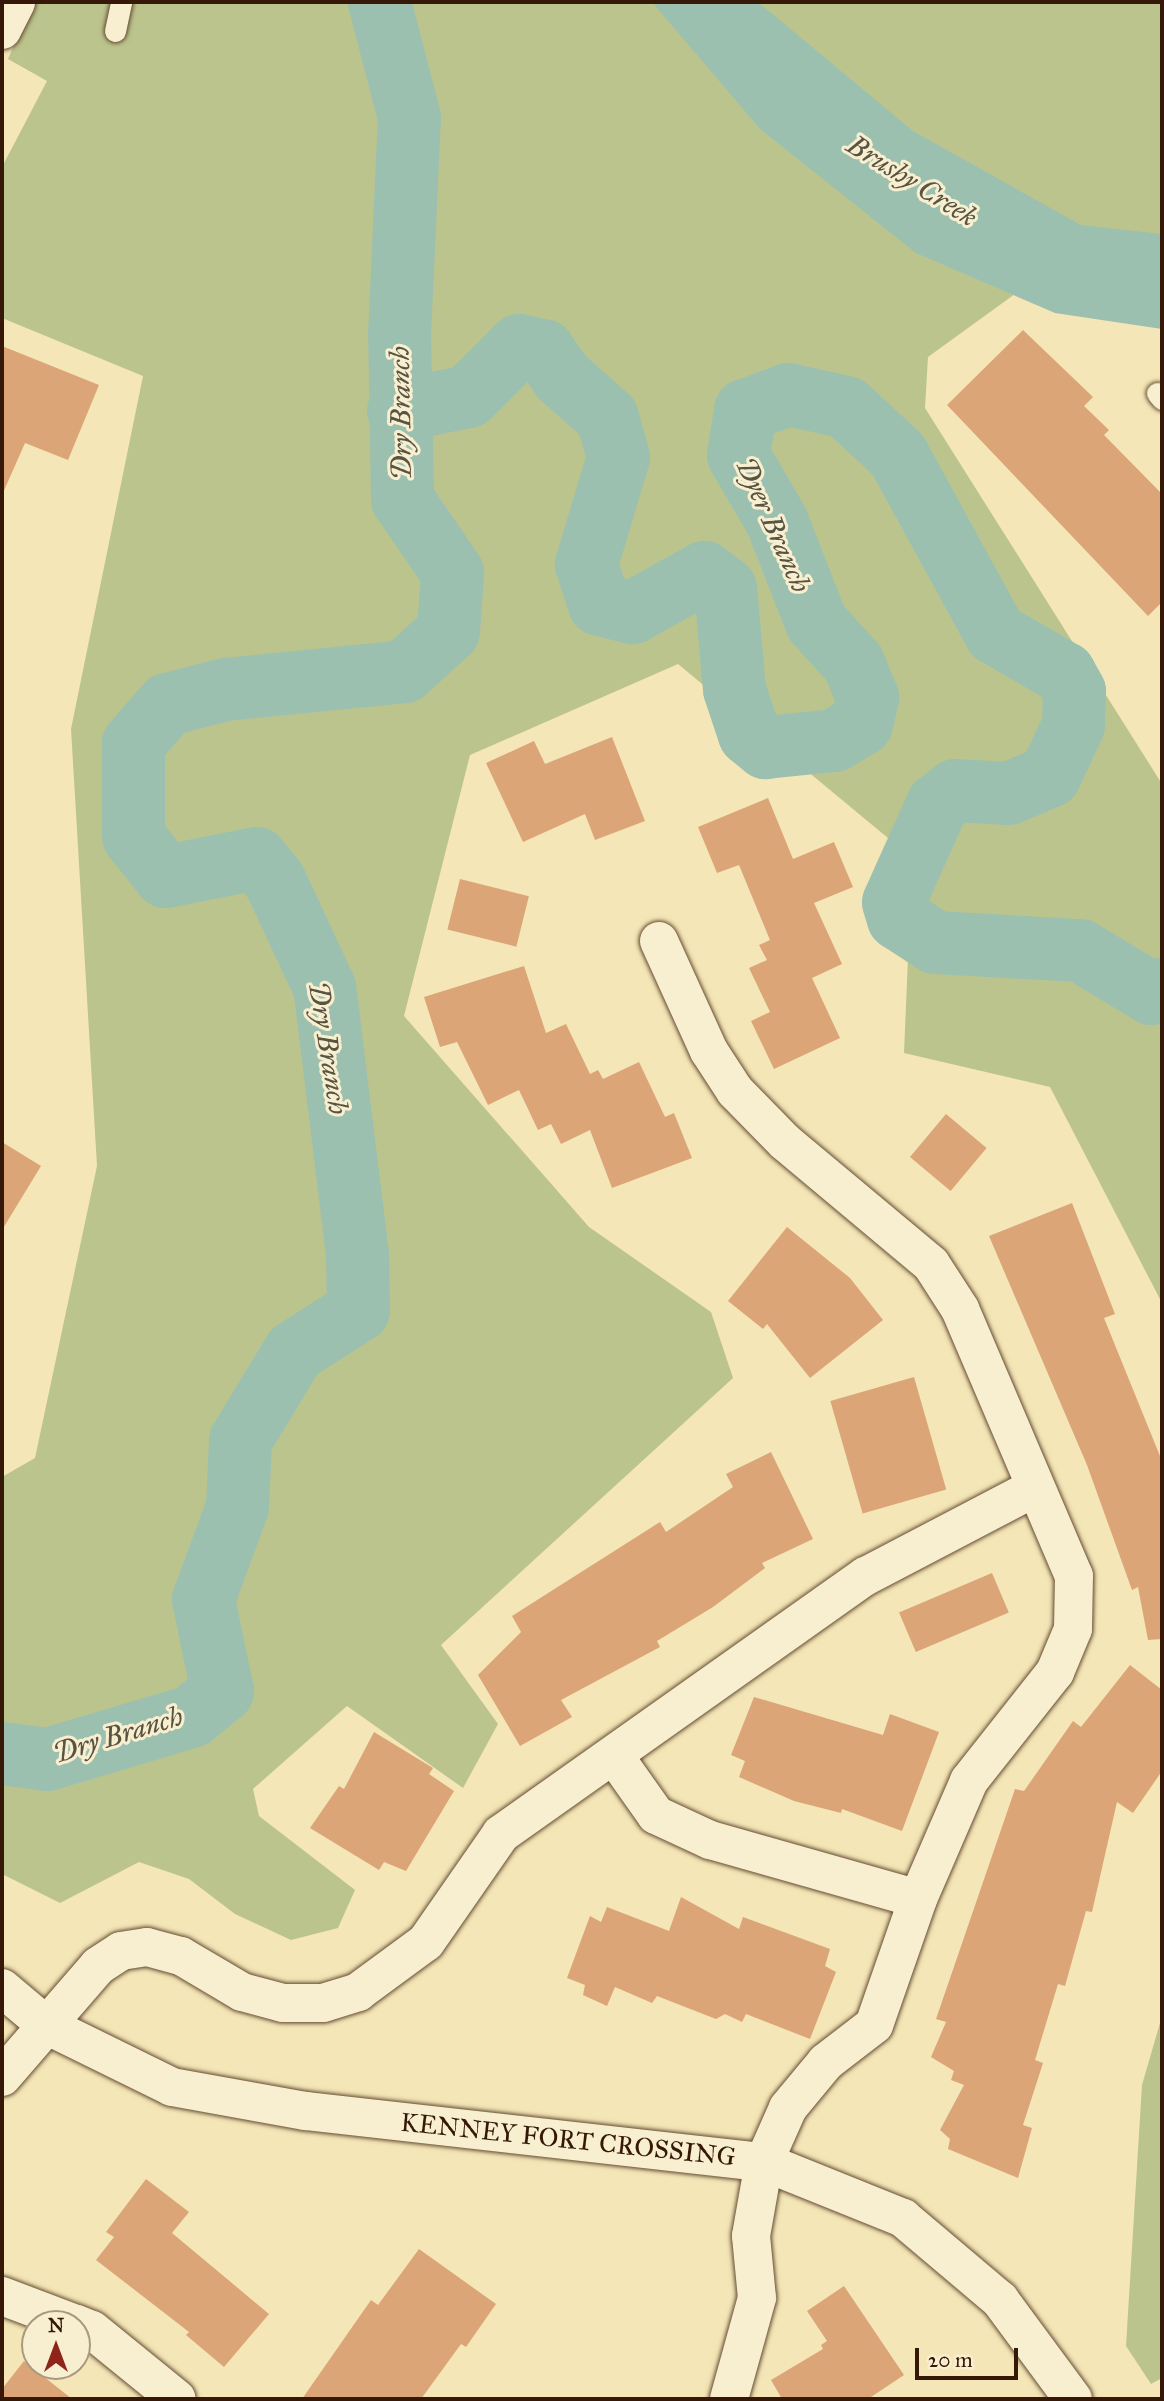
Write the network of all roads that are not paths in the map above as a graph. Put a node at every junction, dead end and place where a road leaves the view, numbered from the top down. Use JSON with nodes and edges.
{"nodes":[{"id":1,"x":16,"y":2,"type":"edge"},
{"id":2,"x":121,"y":2,"type":"edge"},
{"id":3,"x":2,"y":30,"type":"edge"},
{"id":4,"x":115,"y":31,"type":"dead end"},
{"id":5,"x":659,"y":941,"type":"dead end"},
{"id":6,"x":1034,"y":1488,"type":"junction"},
{"id":7,"x":615,"y":1757,"type":"junction"},
{"id":8,"x":918,"y":1899,"type":"junction"},
{"id":9,"x":2,"y":1988,"type":"edge"},
{"id":10,"x":46,"y":2025,"type":"junction"},
{"id":11,"x":2,"y":2077,"type":"edge"},
{"id":12,"x":764,"y":2162,"type":"junction"},
{"id":13,"x":2,"y":2296,"type":"edge"},
{"id":14,"x":40,"y":2310,"type":"edge"},
{"id":15,"x":91,"y":2330,"type":"edge"},
{"id":16,"x":177,"y":2399,"type":"edge"},
{"id":17,"x":729,"y":2399,"type":"edge"},
{"id":18,"x":1073,"y":2399,"type":"edge"}],
"edges":[{"from":1,"to":3,"type":"street"},
{"from":2,"to":4,"type":"lane"},
{"from":5,"to":6,"type":"street"},
{"from":6,"to":7,"type":"street"},
{"from":6,"to":8,"type":"street"},
{"from":7,"to":8,"type":"street"},
{"from":7,"to":10,"type":"street"},
{"from":8,"to":12,"type":"street"},
{"from":9,"to":10,"type":"street","name":"KENNEY FORT CROSSING"},
{"from":10,"to":11,"type":"street"},
{"from":10,"to":12,"type":"street","name":"KENNEY FORT CROSSING"},
{"from":12,"to":17,"type":"street"},
{"from":12,"to":18,"type":"street","name":"KENNEY FORT CROSSING"},
{"from":13,"to":14,"type":"street"},
{"from":15,"to":16,"type":"street"}]}
